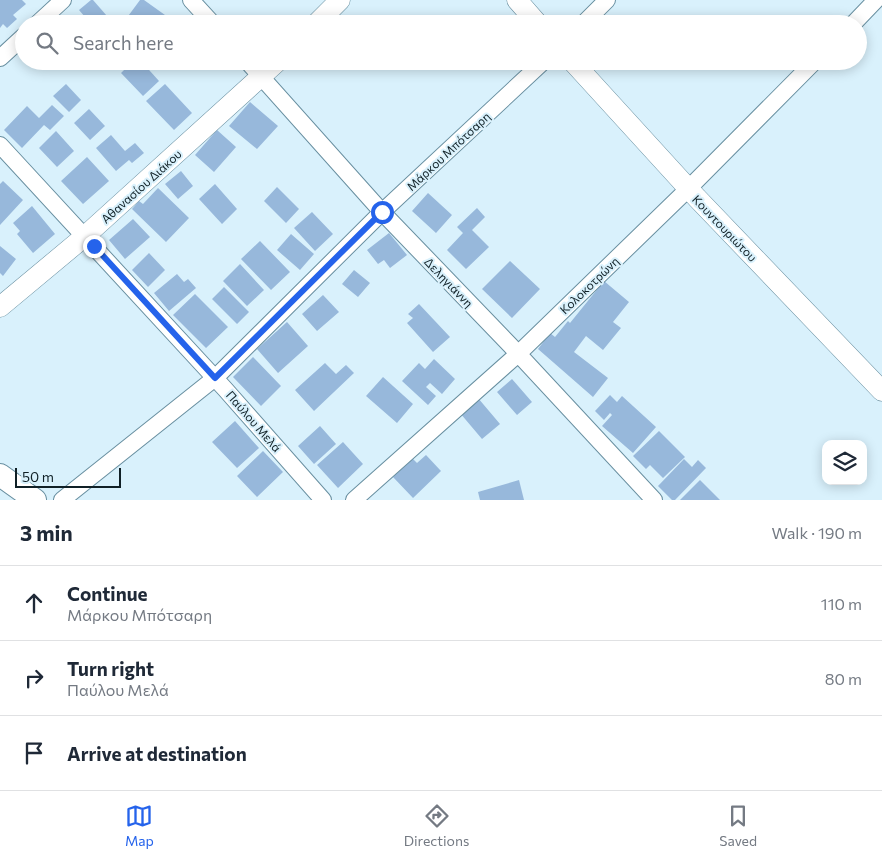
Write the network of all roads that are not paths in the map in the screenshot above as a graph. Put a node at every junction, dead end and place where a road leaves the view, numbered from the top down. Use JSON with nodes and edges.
{"nodes":[{"id":1,"x":63,"y":0,"type":"edge"},
{"id":2,"x":191,"y":0,"type":"edge"},
{"id":3,"x":340,"y":0,"type":"edge"},
{"id":4,"x":516,"y":0,"type":"edge"},
{"id":5,"x":607,"y":0,"type":"edge"},
{"id":6,"x":876,"y":0,"type":"edge"},
{"id":7,"x":47,"y":15,"type":"edge"},
{"id":8,"x":205,"y":15,"type":"edge"},
{"id":9,"x":325,"y":15,"type":"edge"},
{"id":10,"x":530,"y":15,"type":"edge"},
{"id":11,"x":592,"y":15,"type":"edge"},
{"id":12,"x":862,"y":15,"type":"edge"},
{"id":13,"x":15,"y":44,"type":"edge"},
{"id":14,"x":0,"y":58,"type":"edge"},
{"id":15,"x":255,"y":70,"type":"edge"},
{"id":16,"x":269,"y":70,"type":"edge"},
{"id":17,"x":534,"y":70,"type":"edge"},
{"id":18,"x":580,"y":70,"type":"edge"},
{"id":19,"x":806,"y":70,"type":"edge"},
{"id":20,"x":262,"y":77,"type":"junction"},
{"id":21,"x":0,"y":145,"type":"edge"},
{"id":22,"x":688,"y":189,"type":"junction"},
{"id":23,"x":382,"y":212,"type":"junction"},
{"id":24,"x":84,"y":236,"type":"junction"},
{"id":25,"x":0,"y":307,"type":"edge"},
{"id":26,"x":518,"y":354,"type":"junction"},
{"id":27,"x":215,"y":378,"type":"junction"},
{"id":28,"x":879,"y":384,"type":"edge"},
{"id":29,"x":0,"y":475,"type":"edge"},
{"id":30,"x":35,"y":500,"type":"edge"},
{"id":31,"x":62,"y":500,"type":"edge"},
{"id":32,"x":323,"y":500,"type":"edge"},
{"id":33,"x":354,"y":500,"type":"edge"},
{"id":34,"x":654,"y":500,"type":"edge"}],
"edges":[{"from":1,"to":7,"type":"street"},
{"from":2,"to":8,"type":"street"},
{"from":3,"to":9,"type":"street"},
{"from":4,"to":10,"type":"street"},
{"from":5,"to":11,"type":"street"},
{"from":6,"to":12,"type":"street"},
{"from":13,"to":14,"type":"street"},
{"from":15,"to":20,"type":"street","name":"Δεληγιάννη"},
{"from":16,"to":20,"type":"street","name":"Αθανασίου Διάκου"},
{"from":17,"to":23,"type":"street","name":"Μάρκου Μπότσαρη"},
{"from":18,"to":22,"type":"street","name":"Κουντουριώτου"},
{"from":19,"to":22,"type":"street","name":"Κολοκοτρώνη"},
{"from":20,"to":23,"type":"street","name":"Δεληγιάννη"},
{"from":20,"to":24,"type":"street","name":"Αθανασίου Διάκου"},
{"from":21,"to":24,"type":"street","name":"Παύλου Μελά"},
{"from":22,"to":26,"type":"street","name":"Κολοκοτρώνη"},
{"from":22,"to":28,"type":"street","name":"Κουντουριώτου"},
{"from":23,"to":26,"type":"street","name":"Δεληγιάννη"},
{"from":23,"to":27,"type":"street","name":"Μάρκου Μπότσαρη"},
{"from":24,"to":25,"type":"street","name":"Αθανασίου Διάκου"},
{"from":24,"to":27,"type":"street","name":"Παύλου Μελά"},
{"from":26,"to":33,"type":"street","name":"Κολοκοτρώνη"},
{"from":26,"to":34,"type":"street","name":"Δεληγιάννη"},
{"from":27,"to":31,"type":"street","name":"Μάρκου Μπότσαρη"},
{"from":27,"to":32,"type":"street","name":"Παύλου Μελά"},
{"from":29,"to":30,"type":"main road"}]}
